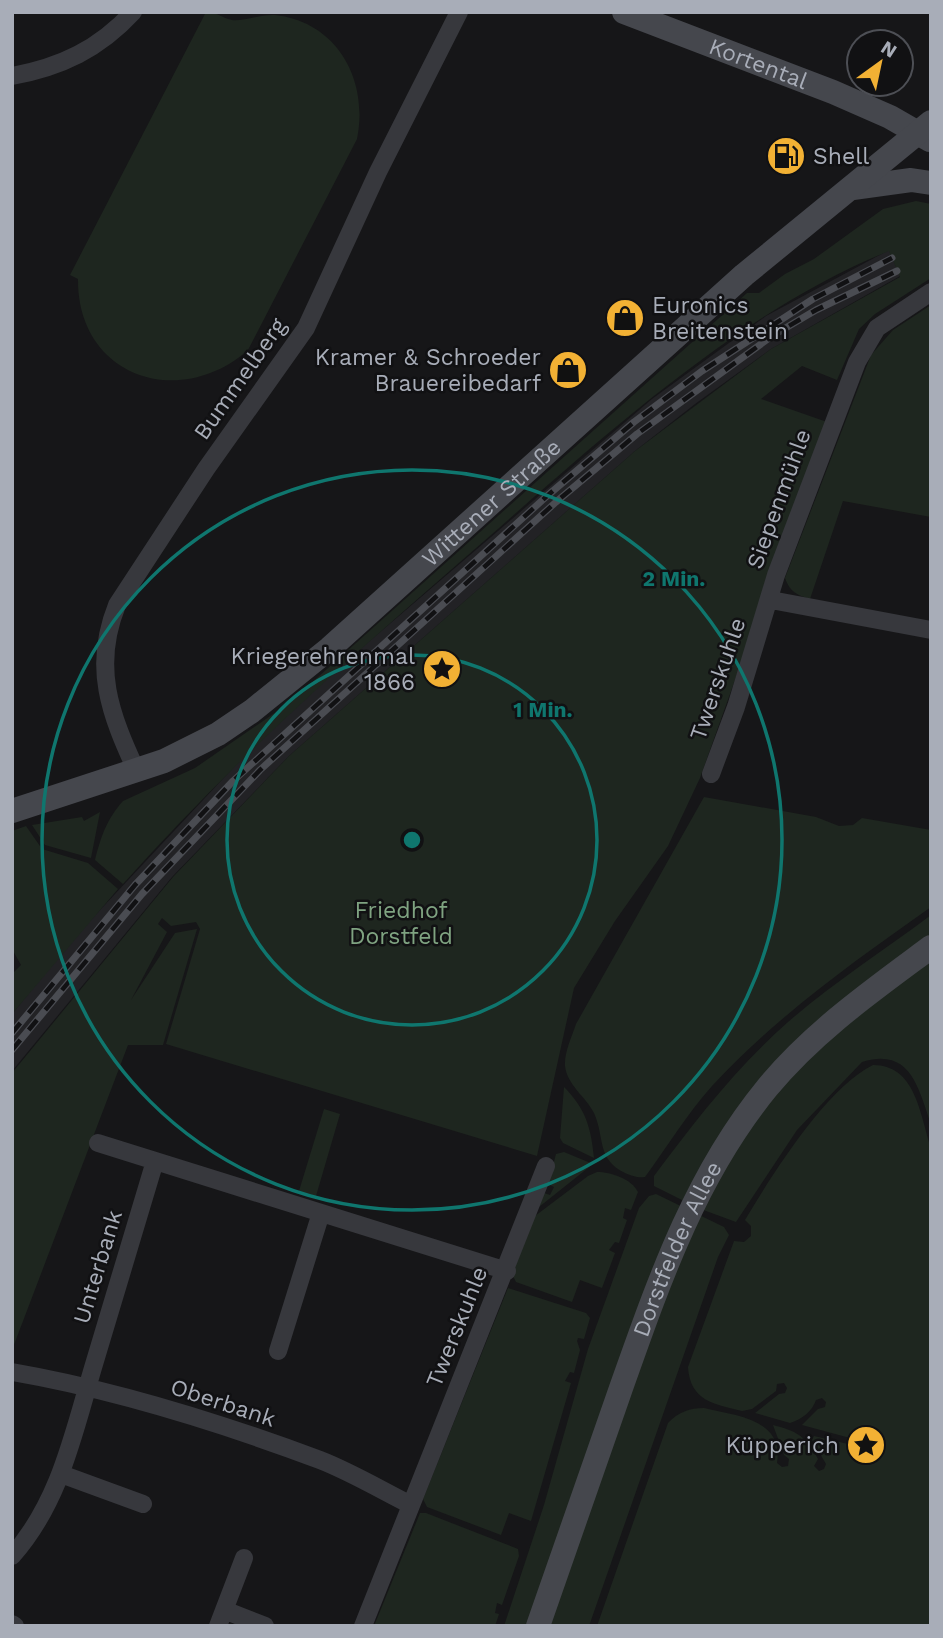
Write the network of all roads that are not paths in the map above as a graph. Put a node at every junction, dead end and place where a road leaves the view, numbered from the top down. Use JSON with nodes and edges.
{"nodes":[{"id":1,"x":133,"y":12,"type":"edge"},
{"id":2,"x":459,"y":12,"type":"edge"},
{"id":3,"x":624,"y":12,"type":"edge"},
{"id":4,"x":12,"y":76,"type":"edge"},
{"id":5,"x":922,"y":135,"type":"edge"},
{"id":6,"x":931,"y":172,"type":"edge"},
{"id":7,"x":931,"y":183,"type":"edge"},
{"id":8,"x":852,"y":188,"type":"junction"},
{"id":9,"x":931,"y":292,"type":"edge"},
{"id":10,"x":771,"y":600,"type":"junction"},
{"id":11,"x":931,"y":630,"type":"edge"},
{"id":12,"x":136,"y":772,"type":"junction"},
{"id":13,"x":711,"y":774,"type":"dead end"},
{"id":14,"x":12,"y":811,"type":"edge"},
{"id":15,"x":931,"y":947,"type":"edge"},
{"id":16,"x":98,"y":1143,"type":"dead end"},
{"id":17,"x":155,"y":1161,"type":"junction"},
{"id":18,"x":546,"y":1166,"type":"dead end"},
{"id":19,"x":321,"y":1213,"type":"junction"},
{"id":20,"x":507,"y":1270,"type":"junction"},
{"id":21,"x":278,"y":1351,"type":"dead end"},
{"id":22,"x":12,"y":1372,"type":"edge"},
{"id":23,"x":87,"y":1388,"type":"junction"},
{"id":24,"x":61,"y":1474,"type":"junction"},
{"id":25,"x":143,"y":1504,"type":"dead end"},
{"id":26,"x":411,"y":1505,"type":"junction"},
{"id":27,"x":12,"y":1556,"type":"edge"},
{"id":28,"x":244,"y":1558,"type":"dead end"},
{"id":29,"x":221,"y":1618,"type":"edge"},
{"id":30,"x":265,"y":1626,"type":"edge"},
{"id":31,"x":363,"y":1626,"type":"edge"},
{"id":32,"x":538,"y":1626,"type":"edge"}],
"edges":[{"from":1,"to":4,"type":"street"},
{"from":2,"to":12,"type":"street","name":"Bummelberg"},
{"from":3,"to":5,"type":"main road","name":"Kortental"},
{"from":5,"to":6,"type":"main road","name":"Kortental"},
{"from":5,"to":8,"type":"main road","name":"Wittener Straße"},
{"from":7,"to":8,"type":"main road"},
{"from":8,"to":12,"type":"main road","name":"Wittener Straße"},
{"from":9,"to":10,"type":"street","name":"Siepenmühle"},
{"from":10,"to":11,"type":"street","name":"Siepenmühle"},
{"from":10,"to":13,"type":"street","name":"Twerskuhle"},
{"from":12,"to":14,"type":"main road","name":"Wittener Straße"},
{"from":15,"to":32,"type":"main road","name":"Dorstfelder Allee"},
{"from":16,"to":17,"type":"street"},
{"from":17,"to":19,"type":"street"},
{"from":17,"to":23,"type":"street","name":"Unterbank"},
{"from":18,"to":20,"type":"street","name":"Twerskuhle"},
{"from":19,"to":20,"type":"street"},
{"from":19,"to":21,"type":"street"},
{"from":20,"to":26,"type":"street","name":"Twerskuhle"},
{"from":22,"to":23,"type":"street","name":"Oberbank"},
{"from":23,"to":24,"type":"street","name":"Unterbank"},
{"from":23,"to":26,"type":"street","name":"Oberbank"},
{"from":24,"to":25,"type":"street"},
{"from":24,"to":27,"type":"street","name":"Unterbank"},
{"from":26,"to":31,"type":"street","name":"Twerskuhle"},
{"from":28,"to":29,"type":"street"},
{"from":29,"to":30,"type":"street"}]}
